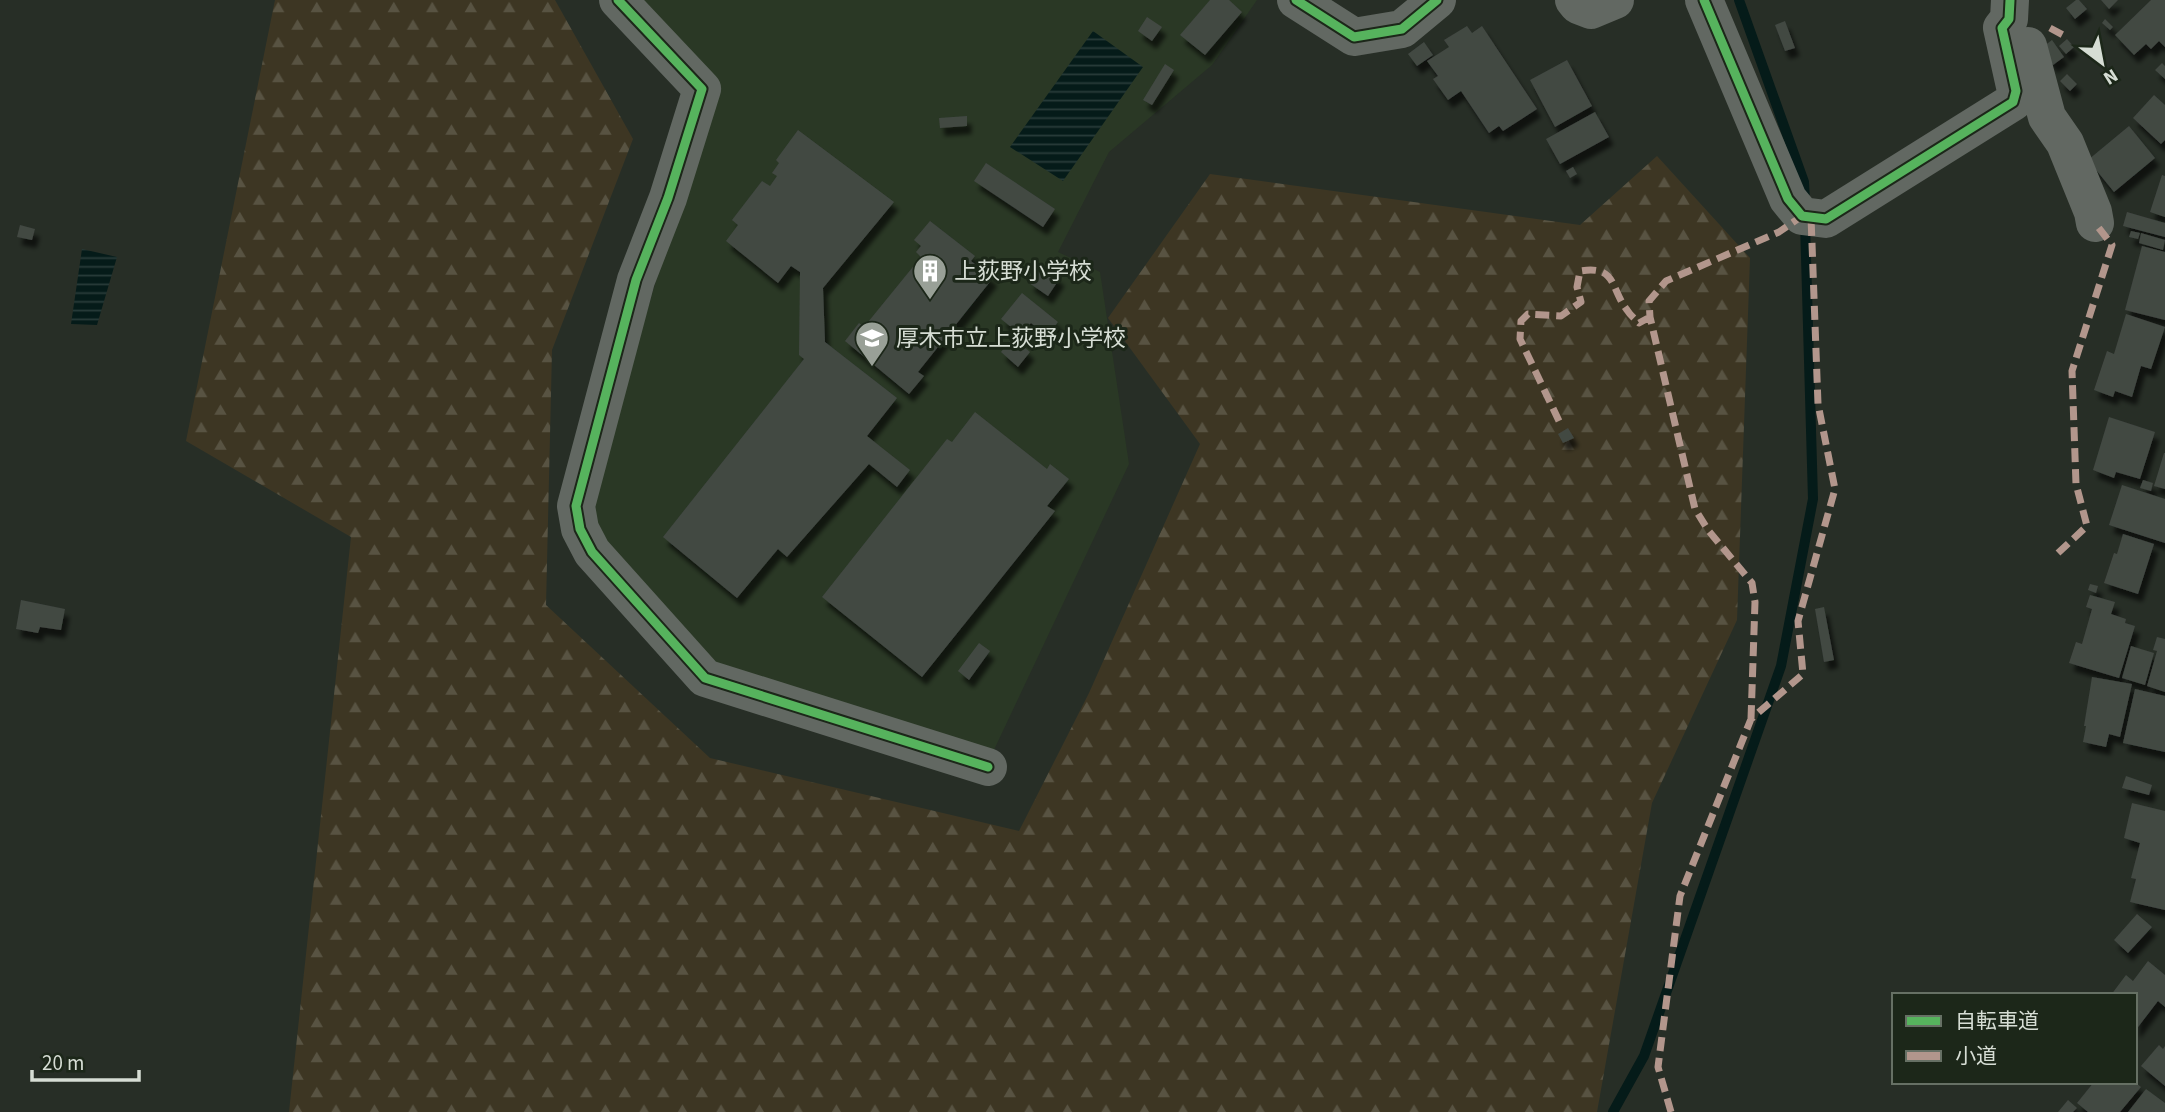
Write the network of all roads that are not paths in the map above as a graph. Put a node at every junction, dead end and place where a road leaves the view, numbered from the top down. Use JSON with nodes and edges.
{"nodes":[{"id":1,"x":618,"y":0,"type":"edge"},
{"id":2,"x":1296,"y":0,"type":"edge"},
{"id":3,"x":1437,"y":0,"type":"edge"},
{"id":4,"x":1574,"y":0,"type":"edge"},
{"id":5,"x":1615,"y":0,"type":"edge"},
{"id":6,"x":1704,"y":0,"type":"edge"},
{"id":7,"x":2009,"y":7,"type":"edge"},
{"id":8,"x":2095,"y":223,"type":"dead end"},
{"id":9,"x":988,"y":767,"type":"dead end"}],
"edges":[{"from":1,"to":9,"type":"street"},
{"from":2,"to":3,"type":"street"},
{"from":4,"to":5,"type":"street"},
{"from":6,"to":7,"type":"street"},
{"from":7,"to":8,"type":"street"}]}
